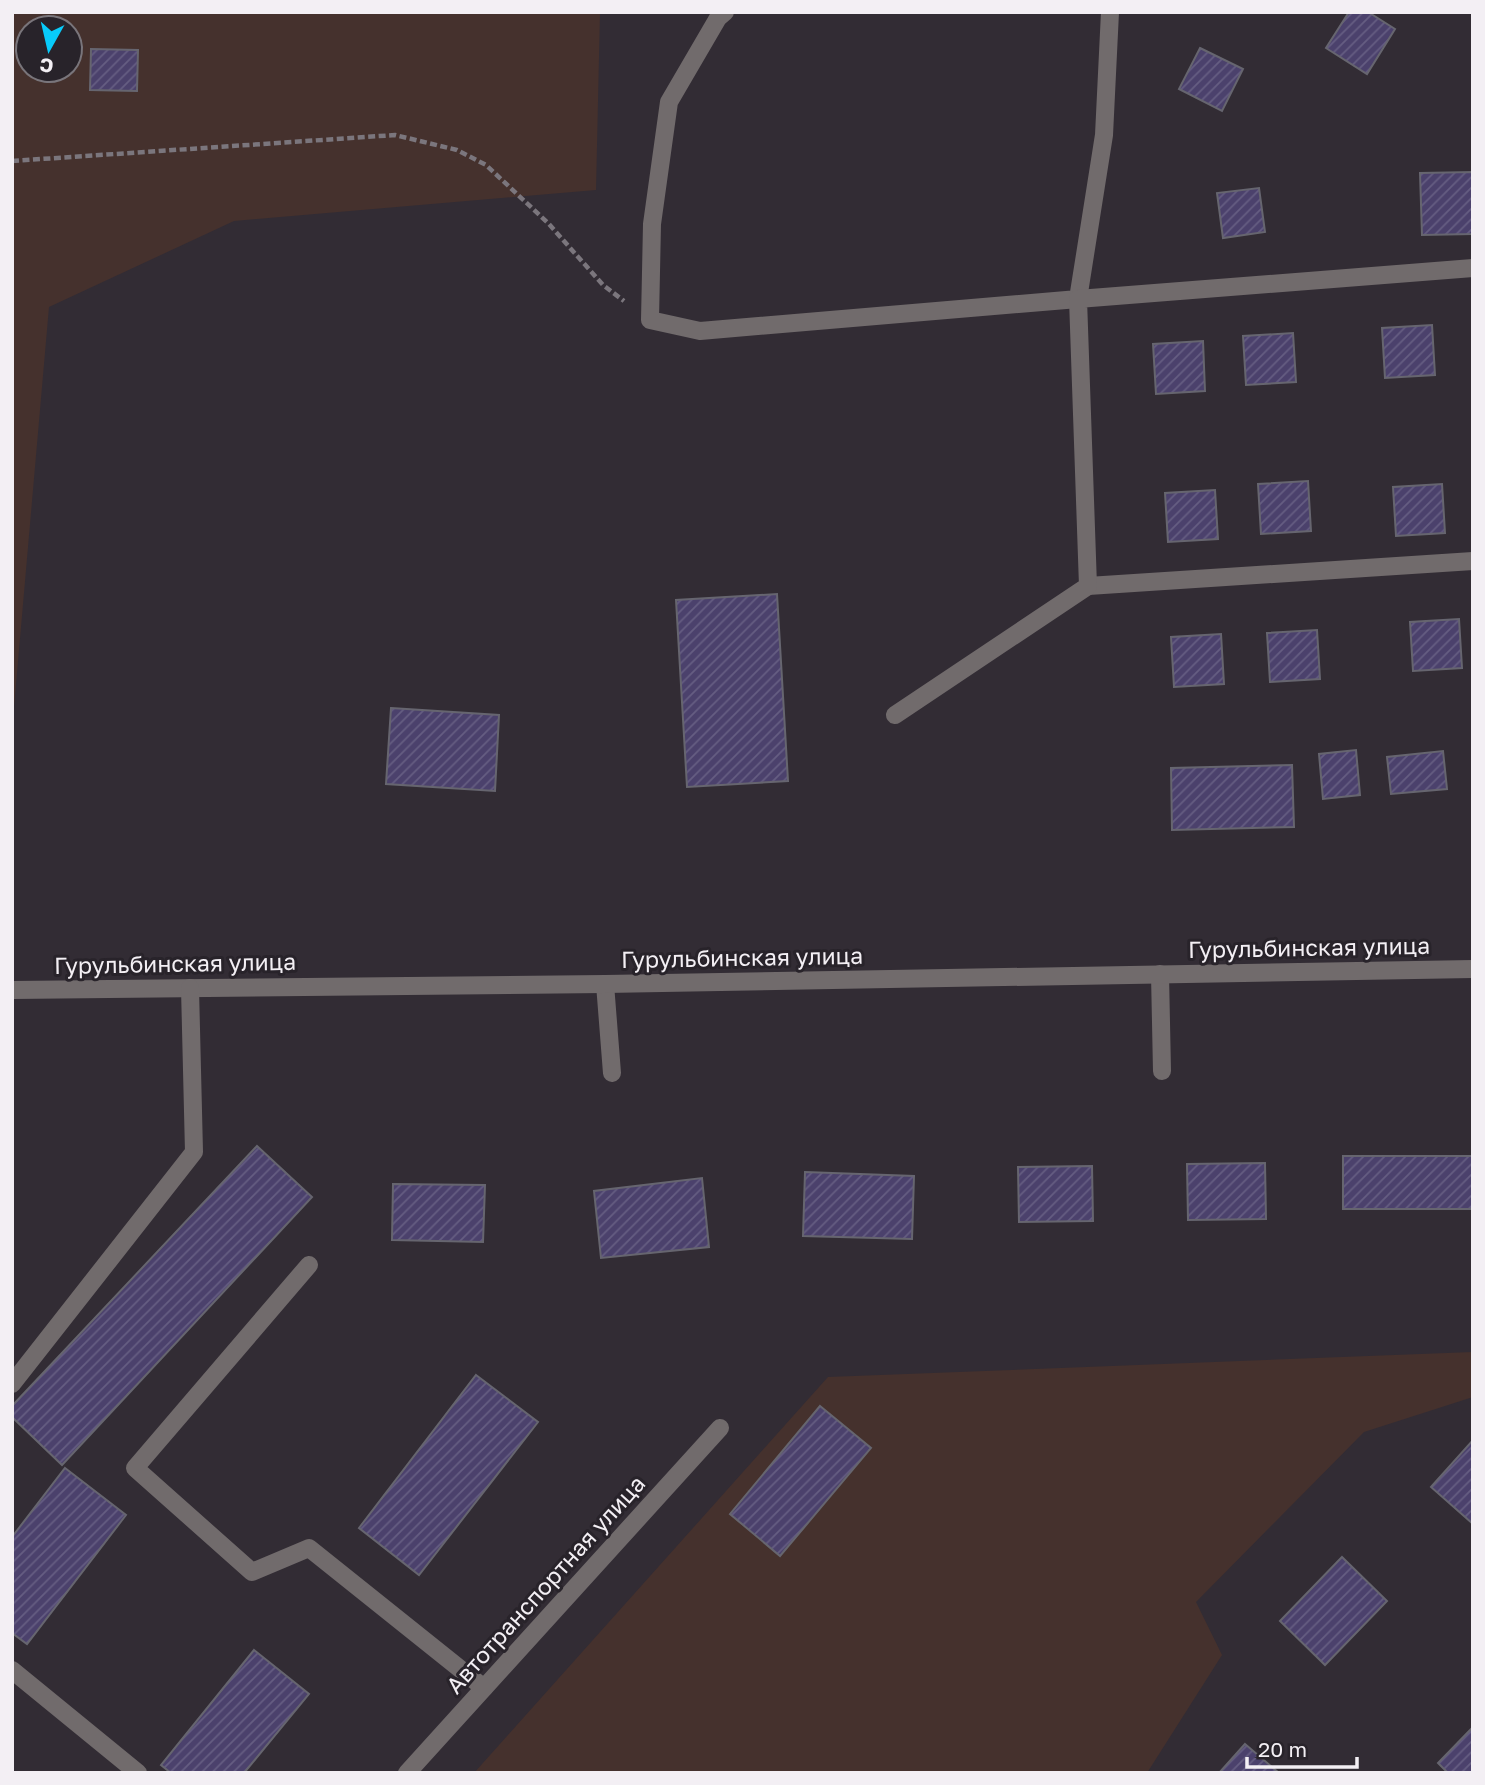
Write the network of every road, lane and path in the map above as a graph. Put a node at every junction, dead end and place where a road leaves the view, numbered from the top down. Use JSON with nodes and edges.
{"nodes":[{"id":1,"x":725,"y":12,"type":"edge"},
{"id":2,"x":1110,"y":12,"type":"edge"},
{"id":3,"x":12,"y":161,"type":"edge"},
{"id":4,"x":1473,"y":268,"type":"edge"},
{"id":5,"x":1079,"y":299,"type":"junction"},
{"id":6,"x":650,"y":320,"type":"junction"},
{"id":7,"x":1473,"y":561,"type":"edge"},
{"id":8,"x":1088,"y":586,"type":"junction"},
{"id":9,"x":895,"y":715,"type":"dead end"},
{"id":10,"x":1473,"y":969,"type":"edge"},
{"id":11,"x":1160,"y":974,"type":"junction"},
{"id":12,"x":605,"y":984,"type":"junction"},
{"id":13,"x":190,"y":988,"type":"junction"},
{"id":14,"x":12,"y":990,"type":"edge"},
{"id":15,"x":1161,"y":1071,"type":"dead end"},
{"id":16,"x":612,"y":1073,"type":"dead end"},
{"id":17,"x":309,"y":1265,"type":"dead end"},
{"id":18,"x":12,"y":1384,"type":"edge"},
{"id":19,"x":720,"y":1428,"type":"dead end"},
{"id":20,"x":12,"y":1670,"type":"edge"},
{"id":21,"x":484,"y":1688,"type":"junction"},
{"id":22,"x":138,"y":1773,"type":"edge"},
{"id":23,"x":407,"y":1773,"type":"edge"}],
"edges":[{"from":1,"to":6,"type":"street"},
{"from":2,"to":5,"type":"street"},
{"from":3,"to":6,"type":"path"},
{"from":4,"to":5,"type":"street"},
{"from":5,"to":6,"type":"street"},
{"from":5,"to":8,"type":"street"},
{"from":7,"to":8,"type":"street"},
{"from":8,"to":9,"type":"street"},
{"from":10,"to":11,"type":"street","name":"Гурульбинская улица"},
{"from":11,"to":12,"type":"street","name":"Гурульбинская улица"},
{"from":11,"to":15,"type":"street"},
{"from":12,"to":13,"type":"street","name":"Гурульбинская улица"},
{"from":12,"to":16,"type":"street"},
{"from":13,"to":14,"type":"street","name":"Гурульбинская улица"},
{"from":13,"to":18,"type":"street"},
{"from":17,"to":21,"type":"street"},
{"from":19,"to":21,"type":"street","name":"Автотранспортная улица"},
{"from":20,"to":22,"type":"street"},
{"from":21,"to":23,"type":"street","name":"Автотранспортная улица"}]}
